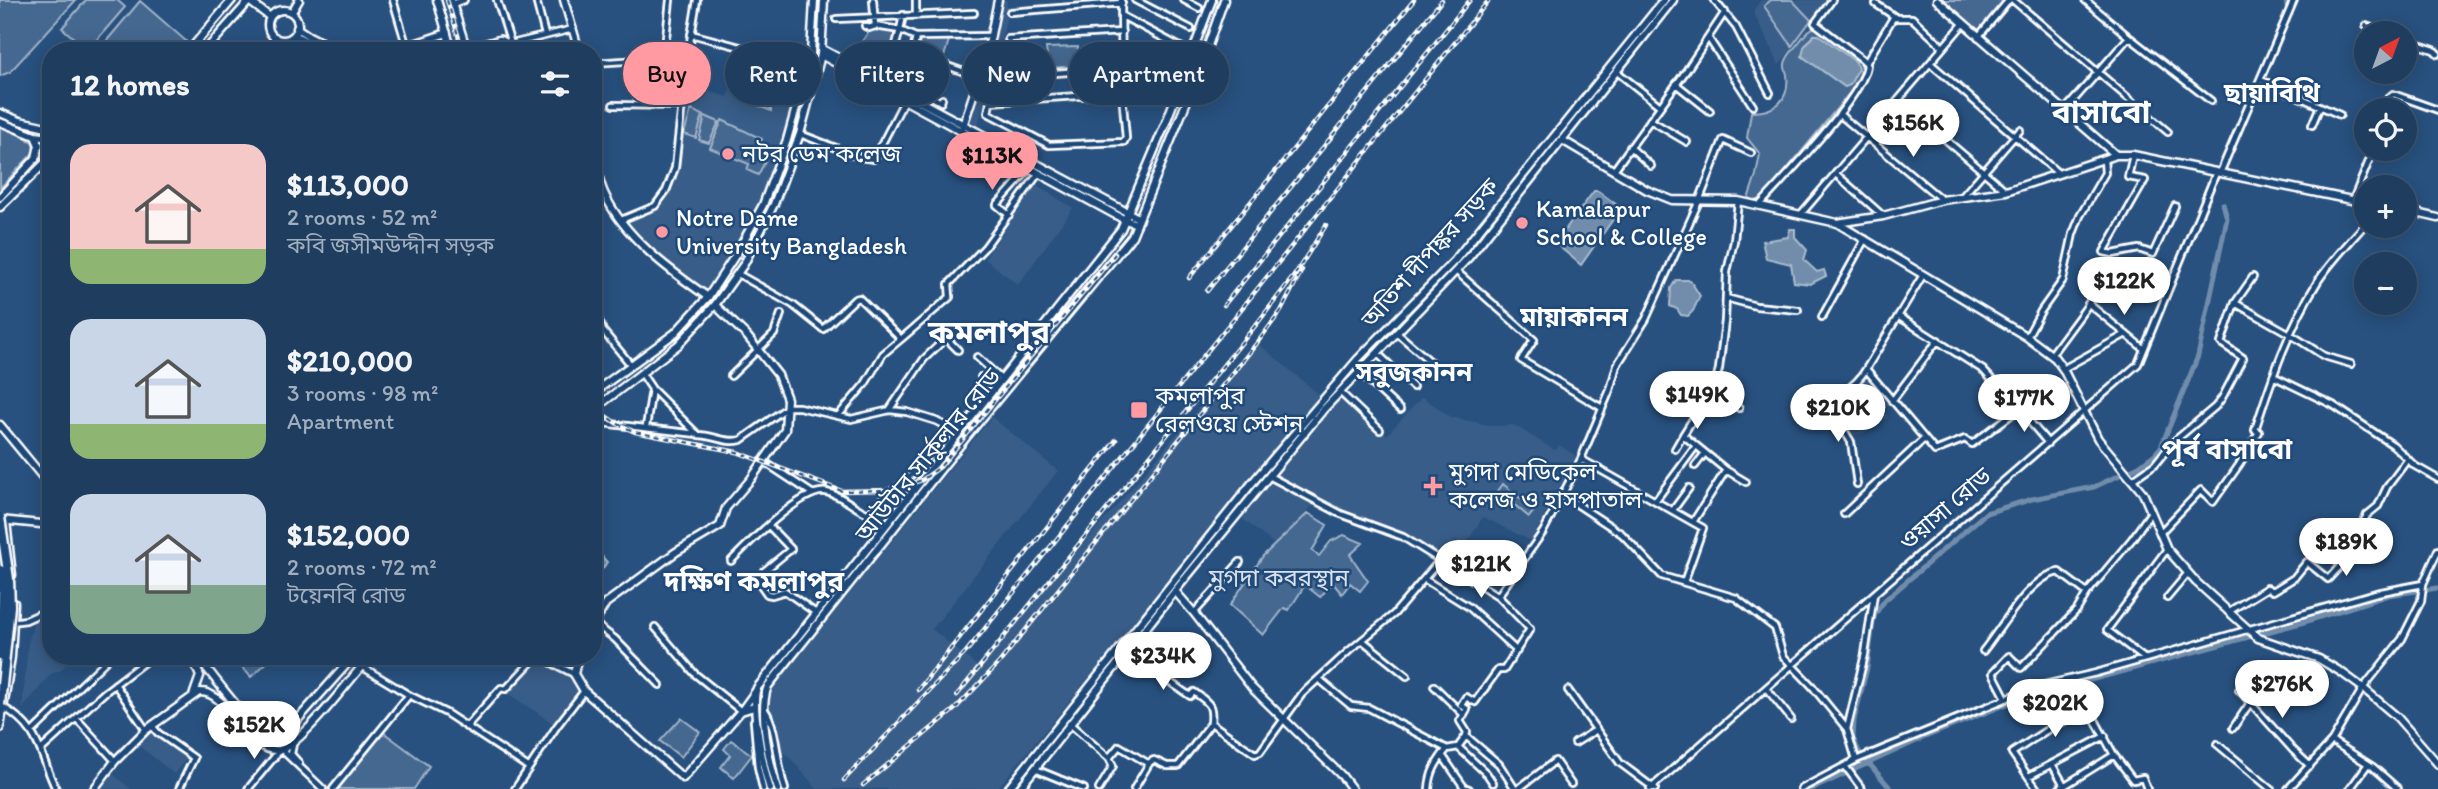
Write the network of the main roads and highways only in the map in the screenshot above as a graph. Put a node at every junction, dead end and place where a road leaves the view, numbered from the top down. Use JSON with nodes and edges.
{"nodes":[{"id":1,"x":249,"y":0,"type":"edge"},
{"id":2,"x":299,"y":0,"type":"edge"},
{"id":3,"x":438,"y":0,"type":"edge"},
{"id":4,"x":564,"y":0,"type":"edge"},
{"id":5,"x":814,"y":0,"type":"edge"},
{"id":6,"x":824,"y":0,"type":"edge"},
{"id":7,"x":998,"y":0,"type":"edge"},
{"id":8,"x":1212,"y":0,"type":"edge"},
{"id":9,"x":1224,"y":0,"type":"edge"},
{"id":10,"x":1664,"y":0,"type":"edge"},
{"id":11,"x":1673,"y":0,"type":"edge"},
{"id":12,"x":1937,"y":0,"type":"edge"},
{"id":13,"x":452,"y":2,"type":"edge"},
{"id":14,"x":229,"y":3,"type":"edge"},
{"id":15,"x":292,"y":12,"type":"junction"},
{"id":16,"x":237,"y":15,"type":"junction"},
{"id":17,"x":270,"y":17,"type":"junction"},
{"id":18,"x":460,"y":28,"type":"junction"},
{"id":19,"x":296,"y":31,"type":"junction"},
{"id":20,"x":447,"y":33,"type":"junction"},
{"id":21,"x":275,"y":37,"type":"junction"},
{"id":22,"x":463,"y":38,"type":"junction"},
{"id":23,"x":196,"y":42,"type":"edge"},
{"id":24,"x":213,"y":42,"type":"edge"},
{"id":25,"x":276,"y":42,"type":"edge"},
{"id":26,"x":311,"y":42,"type":"edge"},
{"id":27,"x":321,"y":42,"type":"edge"},
{"id":28,"x":424,"y":42,"type":"edge"},
{"id":29,"x":450,"y":42,"type":"edge"},
{"id":30,"x":453,"y":42,"type":"edge"},
{"id":31,"x":464,"y":42,"type":"edge"},
{"id":32,"x":577,"y":42,"type":"edge"},
{"id":33,"x":811,"y":42,"type":"edge"},
{"id":34,"x":821,"y":52,"type":"junction"},
{"id":35,"x":797,"y":105,"type":"edge"},
{"id":36,"x":807,"y":105,"type":"edge"},
{"id":37,"x":0,"y":113,"type":"edge"},
{"id":38,"x":0,"y":122,"type":"edge"},
{"id":39,"x":42,"y":126,"type":"edge"},
{"id":40,"x":962,"y":129,"type":"junction"},
{"id":41,"x":35,"y":136,"type":"junction"},
{"id":42,"x":1556,"y":136,"type":"junction"},
{"id":43,"x":42,"y":137,"type":"edge"},
{"id":44,"x":1562,"y":140,"type":"junction"},
{"id":45,"x":2116,"y":155,"type":"junction"},
{"id":46,"x":42,"y":166,"type":"edge"},
{"id":47,"x":1031,"y":167,"type":"junction"},
{"id":48,"x":602,"y":186,"type":"edge"},
{"id":49,"x":0,"y":197,"type":"edge"},
{"id":50,"x":2354,"y":201,"type":"edge"},
{"id":51,"x":0,"y":207,"type":"edge"},
{"id":52,"x":2417,"y":213,"type":"edge"},
{"id":53,"x":1126,"y":217,"type":"junction"},
{"id":54,"x":2438,"y":218,"type":"edge"},
{"id":55,"x":1137,"y":221,"type":"junction"},
{"id":56,"x":1837,"y":223,"type":"junction"},
{"id":57,"x":708,"y":297,"type":"junction"},
{"id":58,"x":715,"y":305,"type":"junction"},
{"id":59,"x":602,"y":387,"type":"edge"},
{"id":60,"x":602,"y":403,"type":"edge"},
{"id":61,"x":0,"y":425,"type":"edge"},
{"id":62,"x":1266,"y":473,"type":"junction"},
{"id":63,"x":42,"y":476,"type":"edge"},
{"id":64,"x":2,"y":519,"type":"edge"},
{"id":65,"x":42,"y":524,"type":"edge"},
{"id":66,"x":0,"y":570,"type":"edge"},
{"id":67,"x":1175,"y":592,"type":"junction"},
{"id":68,"x":602,"y":606,"type":"edge"},
{"id":69,"x":0,"y":655,"type":"edge"},
{"id":70,"x":197,"y":665,"type":"edge"},
{"id":71,"x":202,"y":665,"type":"edge"},
{"id":72,"x":346,"y":665,"type":"edge"},
{"id":73,"x":362,"y":665,"type":"edge"},
{"id":74,"x":576,"y":665,"type":"edge"},
{"id":75,"x":224,"y":689,"type":"junction"},
{"id":76,"x":755,"y":692,"type":"junction"},
{"id":77,"x":193,"y":694,"type":"junction"},
{"id":78,"x":214,"y":696,"type":"junction"},
{"id":79,"x":1,"y":706,"type":"edge"},
{"id":80,"x":754,"y":707,"type":"junction"},
{"id":81,"x":764,"y":710,"type":"junction"},
{"id":82,"x":741,"y":711,"type":"junction"},
{"id":83,"x":0,"y":728,"type":"edge"},
{"id":84,"x":1060,"y":731,"type":"junction"},
{"id":85,"x":2438,"y":764,"type":"edge"},
{"id":86,"x":94,"y":789,"type":"edge"},
{"id":87,"x":770,"y":789,"type":"edge"},
{"id":88,"x":778,"y":789,"type":"edge"},
{"id":89,"x":1008,"y":789,"type":"edge"},
{"id":90,"x":1019,"y":789,"type":"edge"},
{"id":91,"x":1352,"y":789,"type":"edge"}],
"edges":[{"from":1,"to":16,"type":"main road"},
{"from":1,"to":17,"type":"main road"},
{"from":2,"to":15,"type":"main road"},
{"from":3,"to":20,"type":"main road"},
{"from":4,"to":32,"type":"main road"},
{"from":5,"to":33,"type":"main road"},
{"from":6,"to":34,"type":"main road"},
{"from":7,"to":40,"type":"main road"},
{"from":8,"to":53,"type":"main road","name":"আউটার সার্কুলার রোড"},
{"from":9,"to":55,"type":"main road","name":"আউটার সার্কুলার রোড"},
{"from":10,"to":42,"type":"main road","name":"অতিশ দীপঙ্কর সড়ক"},
{"from":11,"to":44,"type":"main road","name":"অতিশ দীপঙ্কর সড়ক"},
{"from":12,"to":45,"type":"main road"},
{"from":13,"to":18,"type":"main road"},
{"from":14,"to":16,"type":"main road"},
{"from":14,"to":23,"type":"main road"},
{"from":15,"to":17,"type":"main road"},
{"from":15,"to":19,"type":"main road"},
{"from":16,"to":24,"type":"main road"},
{"from":17,"to":21,"type":"main road"},
{"from":18,"to":20,"type":"main road"},
{"from":18,"to":22,"type":"main road"},
{"from":19,"to":21,"type":"main road"},
{"from":19,"to":26,"type":"main road"},
{"from":19,"to":27,"type":"main road"},
{"from":20,"to":28,"type":"main road"},
{"from":20,"to":29,"type":"main road"},
{"from":21,"to":25,"type":"main road"},
{"from":22,"to":30,"type":"main road"},
{"from":22,"to":31,"type":"main road"},
{"from":34,"to":40,"type":"main road"},
{"from":34,"to":40,"type":"main road"},
{"from":35,"to":57,"type":"main road"},
{"from":36,"to":58,"type":"main road"},
{"from":37,"to":39,"type":"main road"},
{"from":38,"to":41,"type":"main road"},
{"from":40,"to":47,"type":"main road"},
{"from":41,"to":43,"type":"main road"},
{"from":41,"to":49,"type":"main road"},
{"from":42,"to":44,"type":"main road"},
{"from":42,"to":62,"type":"main road","name":"অতিশ দীপঙ্কর সড়ক"},
{"from":44,"to":56,"type":"main road"},
{"from":44,"to":62,"type":"main road","name":"অতিশ দীপঙ্কর সড়ক"},
{"from":45,"to":50,"type":"main road"},
{"from":45,"to":56,"type":"main road"},
{"from":46,"to":51,"type":"main road"},
{"from":47,"to":53,"type":"main road"},
{"from":47,"to":53,"type":"main road"},
{"from":48,"to":57,"type":"main road"},
{"from":52,"to":54,"type":"main road"},
{"from":53,"to":55,"type":"main road"},
{"from":53,"to":76,"type":"main road","name":"আউটার সার্কুলার রোড"},
{"from":55,"to":81,"type":"main road","name":"আউটার সার্কুলার রোড"},
{"from":56,"to":85,"type":"main road"},
{"from":57,"to":59,"type":"main road"},
{"from":58,"to":60,"type":"main road"},
{"from":58,"to":68,"type":"main road"},
{"from":61,"to":63,"type":"main road"},
{"from":62,"to":67,"type":"main road","name":"অতিশ দীপঙ্কর সড়ক"},
{"from":62,"to":84,"type":"main road","name":"অতিশ দীপঙ্কর সড়ক"},
{"from":64,"to":65,"type":"main road"},
{"from":64,"to":79,"type":"highway","bridge":true},
{"from":64,"to":79,"type":"main road"},
{"from":66,"to":69,"type":"highway","bridge":true},
{"from":67,"to":84,"type":"main road","name":"অতিশ দীপঙ্কর সড়ক"},
{"from":67,"to":91,"type":"main road"},
{"from":70,"to":77,"type":"main road"},
{"from":71,"to":75,"type":"main road"},
{"from":72,"to":75,"type":"main road"},
{"from":73,"to":78,"type":"main road"},
{"from":74,"to":82,"type":"main road","name":"আউটার সার্কুলার রোড"},
{"from":75,"to":78,"type":"main road"},
{"from":76,"to":80,"type":"main road"},
{"from":76,"to":82,"type":"main road","name":"আউটার সার্কুলার রোড"},
{"from":77,"to":78,"type":"main road"},
{"from":77,"to":86,"type":"main road"},
{"from":79,"to":83,"type":"main road"},
{"from":80,"to":81,"type":"main road"},
{"from":80,"to":82,"type":"main road"},
{"from":80,"to":87,"type":"main road"},
{"from":81,"to":88,"type":"main road","name":"আউটার সার্কুলার রোড"},
{"from":84,"to":89,"type":"main road","name":"অতিশ দীপঙ্কর সড়ক"},
{"from":84,"to":90,"type":"main road","name":"অতিশ দীপঙ্কর সড়ক"}]}
